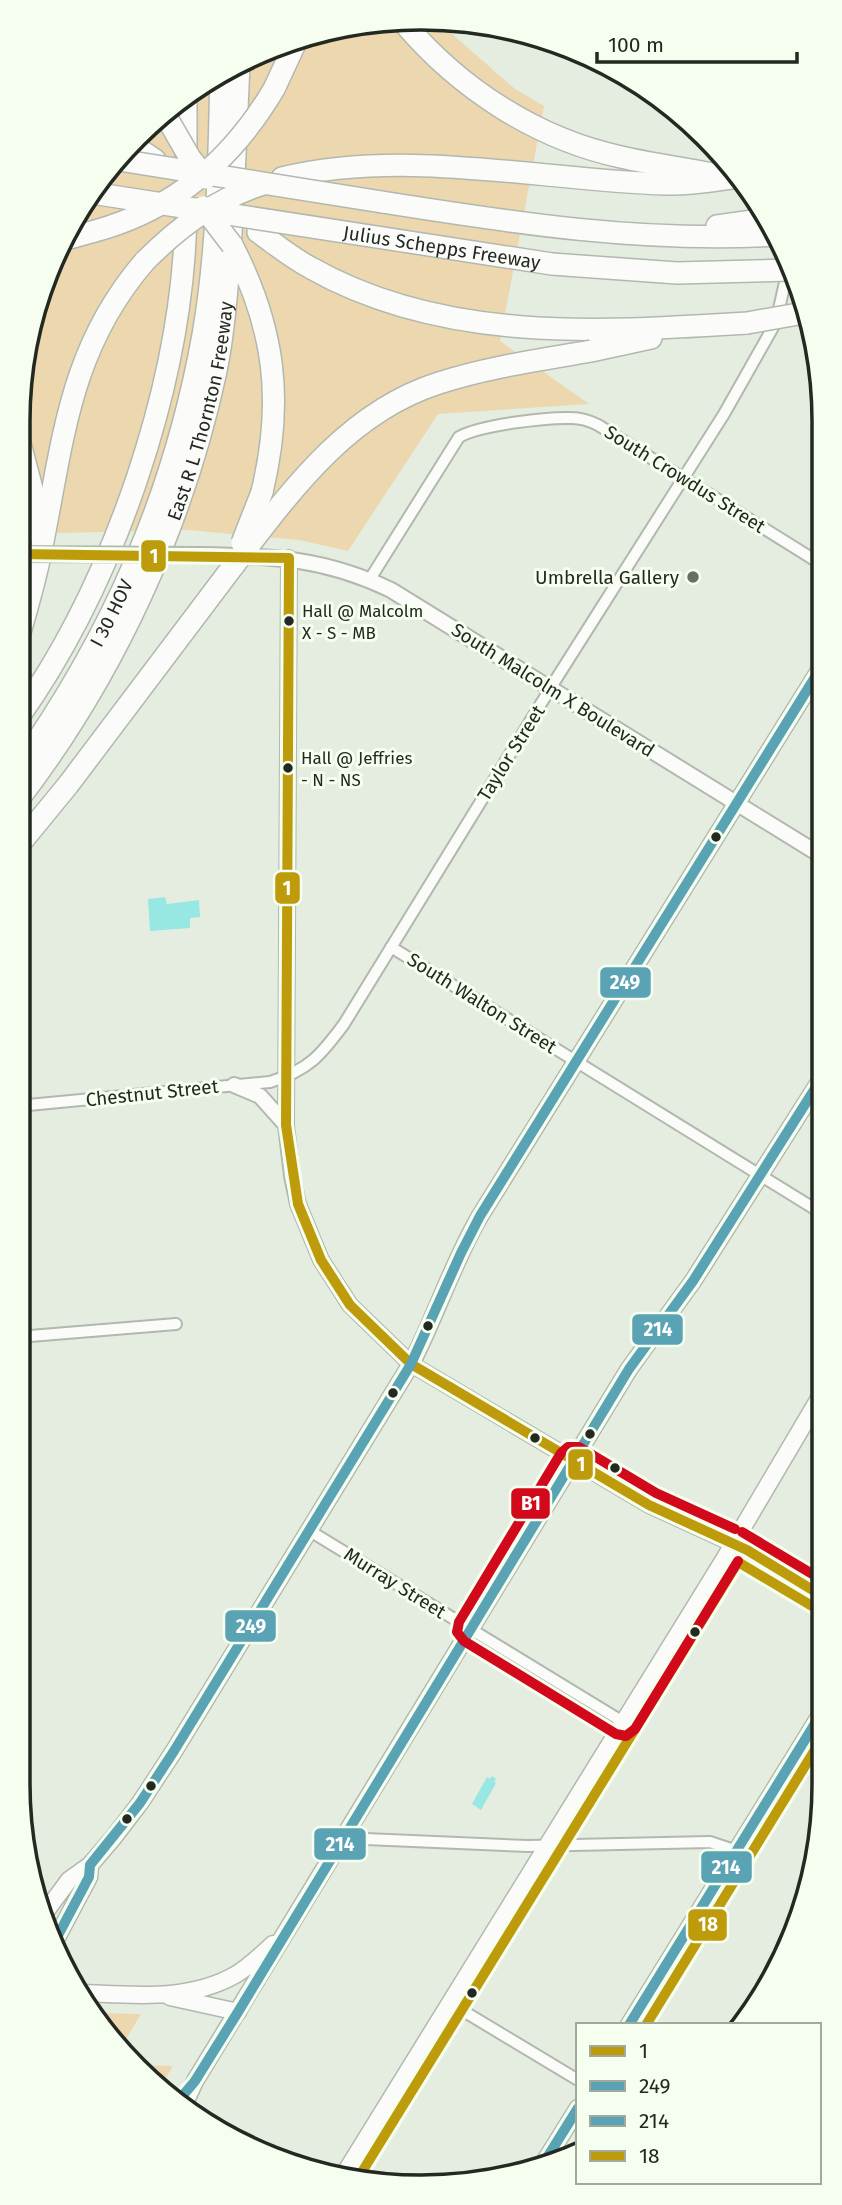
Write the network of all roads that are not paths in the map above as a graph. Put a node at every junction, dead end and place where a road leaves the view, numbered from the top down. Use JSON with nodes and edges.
{"nodes":[{"id":1,"x":410,"y":30,"type":"edge"},
{"id":2,"x":291,"y":53,"type":"edge"},
{"id":3,"x":239,"y":75,"type":"edge"},
{"id":4,"x":221,"y":85,"type":"edge"},
{"id":5,"x":207,"y":94,"type":"edge"},
{"id":6,"x":186,"y":109,"type":"edge"},
{"id":7,"x":169,"y":122,"type":"edge"},
{"id":8,"x":139,"y":150,"type":"edge"},
{"id":9,"x":128,"y":161,"type":"edge"},
{"id":10,"x":726,"y":176,"type":"edge"},
{"id":11,"x":728,"y":179,"type":"edge"},
{"id":12,"x":103,"y":194,"type":"edge"},
{"id":13,"x":757,"y":220,"type":"edge"},
{"id":14,"x":765,"y":235,"type":"edge"},
{"id":15,"x":76,"y":236,"type":"edge"},
{"id":16,"x":646,"y":236,"type":"junction"},
{"id":17,"x":782,"y":270,"type":"edge"},
{"id":18,"x":786,"y":281,"type":"edge"},
{"id":19,"x":795,"y":307,"type":"edge"},
{"id":20,"x":780,"y":310,"type":"junction"},
{"id":21,"x":797,"y":314,"type":"edge"},
{"id":22,"x":747,"y":323,"type":"junction"},
{"id":23,"x":684,"y":478,"type":"junction"},
{"id":24,"x":30,"y":481,"type":"edge"},
{"id":25,"x":30,"y":554,"type":"edge"},
{"id":26,"x":40,"y":556,"type":"junction"},
{"id":27,"x":289,"y":558,"type":"junction"},
{"id":28,"x":812,"y":558,"type":"edge"},
{"id":29,"x":234,"y":565,"type":"junction"},
{"id":30,"x":370,"y":579,"type":"junction"},
{"id":31,"x":30,"y":594,"type":"edge"},
{"id":32,"x":812,"y":682,"type":"edge"},
{"id":33,"x":551,"y":688,"type":"junction"},
{"id":34,"x":30,"y":699,"type":"edge"},
{"id":35,"x":30,"y":735,"type":"edge"},
{"id":36,"x":30,"y":751,"type":"edge"},
{"id":37,"x":30,"y":783,"type":"edge"},
{"id":38,"x":737,"y":804,"type":"junction"},
{"id":39,"x":30,"y":831,"type":"edge"},
{"id":40,"x":812,"y":850,"type":"edge"},
{"id":41,"x":391,"y":947,"type":"junction"},
{"id":42,"x":576,"y":1062,"type":"junction"},
{"id":43,"x":285,"y":1077,"type":"junction"},
{"id":44,"x":234,"y":1085,"type":"junction"},
{"id":45,"x":812,"y":1093,"type":"edge"},
{"id":46,"x":30,"y":1105,"type":"edge"},
{"id":47,"x":286,"y":1125,"type":"junction"},
{"id":48,"x":760,"y":1175,"type":"junction"},
{"id":49,"x":812,"y":1207,"type":"edge"},
{"id":50,"x":176,"y":1324,"type":"dead end"},
{"id":51,"x":30,"y":1336,"type":"edge"},
{"id":52,"x":411,"y":1364,"type":"junction"},
{"id":53,"x":812,"y":1410,"type":"edge"},
{"id":54,"x":573,"y":1460,"type":"junction"},
{"id":55,"x":310,"y":1531,"type":"junction"},
{"id":56,"x":733,"y":1543,"type":"junction"},
{"id":57,"x":812,"y":1590,"type":"edge"},
{"id":58,"x":471,"y":1629,"type":"junction"},
{"id":59,"x":623,"y":1722,"type":"junction"},
{"id":60,"x":812,"y":1729,"type":"edge"},
{"id":61,"x":341,"y":1840,"type":"junction"},
{"id":62,"x":546,"y":1846,"type":"junction"},
{"id":63,"x":737,"y":1851,"type":"junction"},
{"id":64,"x":90,"y":1865,"type":"junction"},
{"id":65,"x":50,"y":1906,"type":"edge"},
{"id":66,"x":59,"y":1933,"type":"edge"},
{"id":67,"x":285,"y":1933,"type":"junction"},
{"id":68,"x":91,"y":1993,"type":"edge"},
{"id":69,"x":161,"y":1995,"type":"junction"},
{"id":70,"x":450,"y":2003,"type":"junction"},
{"id":71,"x":237,"y":2012,"type":"junction"},
{"id":72,"x":630,"y":2023,"type":"edge"},
{"id":73,"x":576,"y":2079,"type":"edge"},
{"id":74,"x":195,"y":2081,"type":"junction"},
{"id":75,"x":184,"y":2094,"type":"edge"},
{"id":76,"x":188,"y":2097,"type":"edge"},
{"id":77,"x":576,"y":2111,"type":"edge"},
{"id":78,"x":550,"y":2153,"type":"edge"},
{"id":79,"x":348,"y":2168,"type":"edge"}],
"edges":[{"from":1,"to":10,"type":"highway"},
{"from":2,"to":15,"type":"highway","bridge":true},
{"from":3,"to":37,"type":"highway","name":"East R L Thornton Freeway"},
{"from":4,"to":36,"type":"highway","name":"I 30 HOV"},
{"from":5,"to":35,"type":"highway","name":"I 30 HOV"},
{"from":6,"to":34,"type":"highway","name":"East R L Thornton Freeway"},
{"from":7,"to":22,"type":"highway","bridge":true},
{"from":8,"to":29,"type":"highway","bridge":true},
{"from":9,"to":16,"type":"highway","name":"Julius Schepps Freeway","bridge":true},
{"from":11,"to":26,"type":"highway","bridge":true},
{"from":12,"to":17,"type":"highway","name":"Julius Schepps Freeway","bridge":true},
{"from":13,"to":16,"type":"highway"},
{"from":14,"to":16,"type":"highway","name":"Julius Schepps Freeway"},
{"from":18,"to":20,"type":"street","name":"Taylor Street"},
{"from":19,"to":20,"type":"street"},
{"from":20,"to":23,"type":"street","name":"Taylor Street"},
{"from":21,"to":22,"type":"highway","bridge":true},
{"from":22,"to":29,"type":"highway","bridge":true},
{"from":23,"to":28,"type":"street","name":"South Crowdus Street"},
{"from":23,"to":30,"type":"street","name":"South Crowdus Street"},
{"from":23,"to":33,"type":"street","name":"Taylor Street"},
{"from":24,"to":26,"type":"highway"},
{"from":25,"to":27,"type":"street","name":"South Malcolm X Boulevard","bridge":true},
{"from":26,"to":31,"type":"highway"},
{"from":27,"to":30,"type":"street","name":"South Malcolm X Boulevard"},
{"from":27,"to":43,"type":"street"},
{"from":29,"to":39,"type":"highway"},
{"from":30,"to":33,"type":"street","name":"South Malcolm X Boulevard"},
{"from":32,"to":38,"type":"main road"},
{"from":33,"to":38,"type":"street","name":"South Malcolm X Boulevard"},
{"from":33,"to":41,"type":"street","name":"Taylor Street"},
{"from":38,"to":40,"type":"street","name":"South Malcolm X Boulevard"},
{"from":38,"to":42,"type":"main road"},
{"from":41,"to":42,"type":"street","name":"South Walton Street"},
{"from":41,"to":43,"type":"street","name":"Taylor Street"},
{"from":42,"to":48,"type":"street","name":"South Walton Street"},
{"from":42,"to":52,"type":"main road"},
{"from":43,"to":44,"type":"street","name":"Chestnut Street"},
{"from":43,"to":47,"type":"street"},
{"from":44,"to":46,"type":"street","name":"Chestnut Street"},
{"from":44,"to":47,"type":"street"},
{"from":45,"to":48,"type":"main road"},
{"from":47,"to":52,"type":"street"},
{"from":48,"to":49,"type":"street","name":"South Walton Street"},
{"from":48,"to":54,"type":"main road"},
{"from":50,"to":51,"type":"street"},
{"from":52,"to":54,"type":"street"},
{"from":52,"to":55,"type":"main road"},
{"from":53,"to":56,"type":"main road"},
{"from":54,"to":56,"type":"street"},
{"from":54,"to":58,"type":"main road"},
{"from":55,"to":58,"type":"street","name":"Murray Street"},
{"from":55,"to":64,"type":"main road"},
{"from":56,"to":57,"type":"street"},
{"from":56,"to":59,"type":"main road"},
{"from":58,"to":59,"type":"street","name":"Murray Street"},
{"from":58,"to":61,"type":"main road"},
{"from":59,"to":62,"type":"main road"},
{"from":60,"to":63,"type":"main road"},
{"from":61,"to":62,"type":"street"},
{"from":61,"to":67,"type":"main road"},
{"from":62,"to":63,"type":"street"},
{"from":62,"to":70,"type":"main road"},
{"from":63,"to":72,"type":"main road"},
{"from":64,"to":65,"type":"main road"},
{"from":64,"to":66,"type":"main road"},
{"from":67,"to":69,"type":"main road"},
{"from":67,"to":71,"type":"main road"},
{"from":68,"to":69,"type":"main road"},
{"from":69,"to":71,"type":"main road"},
{"from":70,"to":73,"type":"street"},
{"from":70,"to":79,"type":"main road"},
{"from":71,"to":74,"type":"main road"},
{"from":74,"to":75,"type":"main road"},
{"from":74,"to":76,"type":"main road"},
{"from":77,"to":78,"type":"main road"}]}
